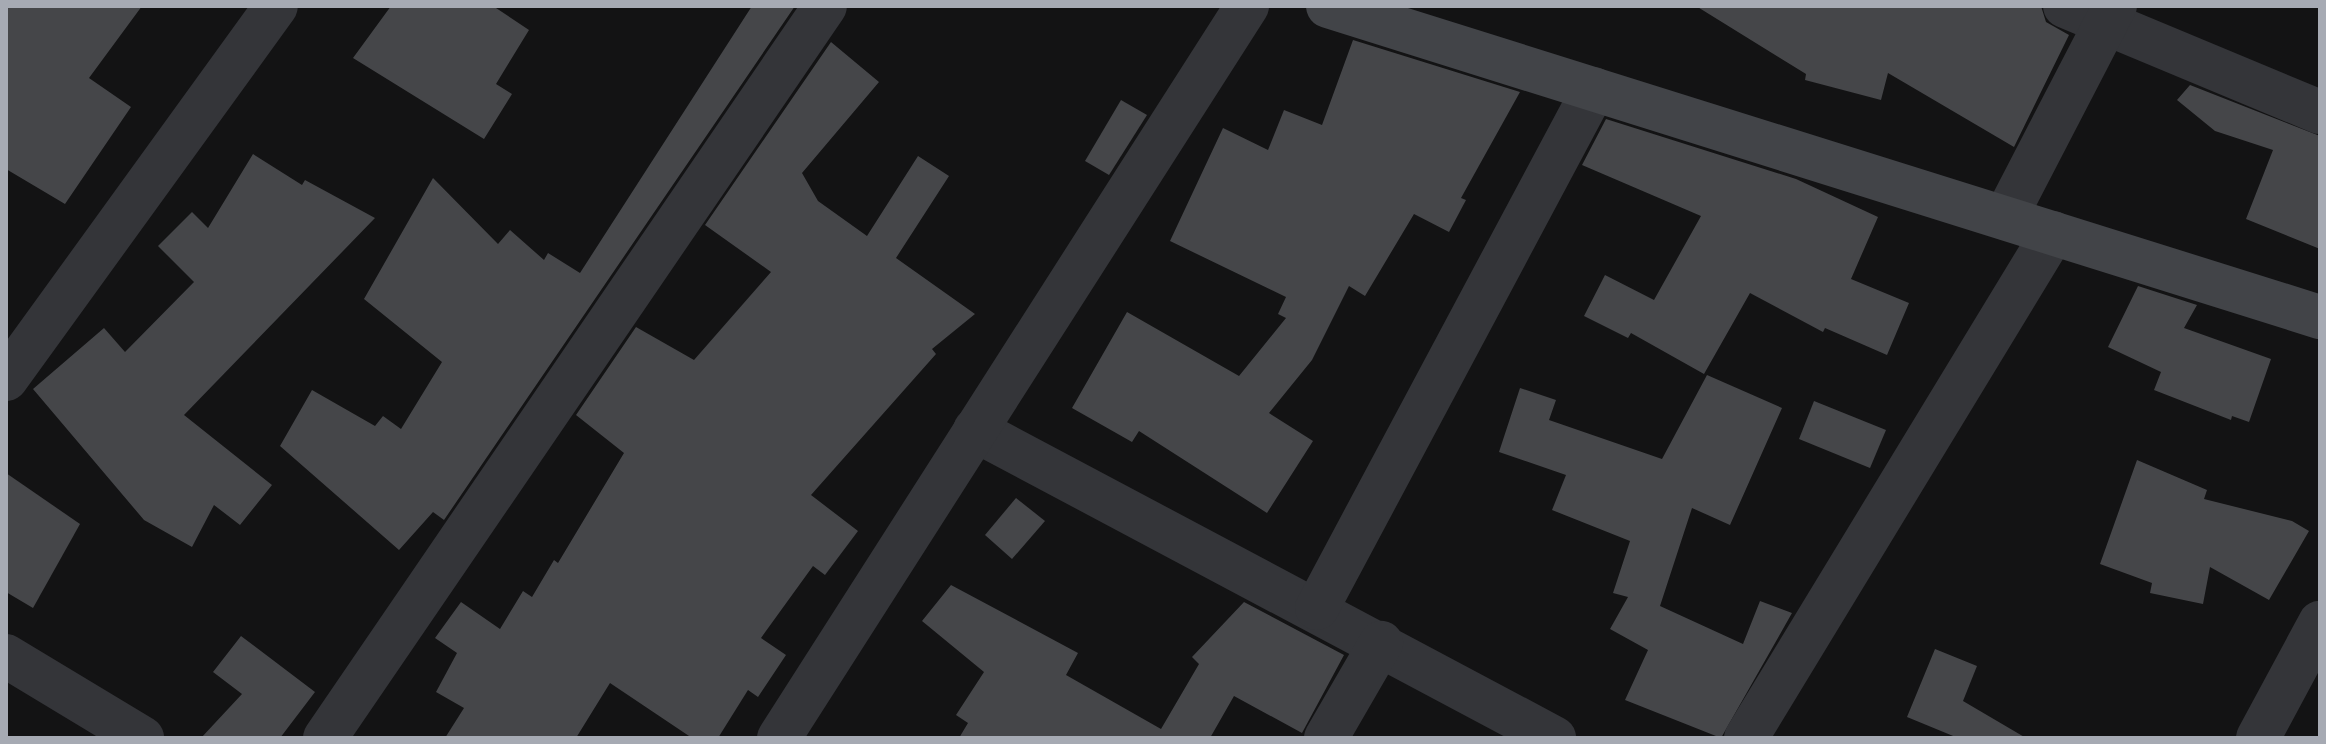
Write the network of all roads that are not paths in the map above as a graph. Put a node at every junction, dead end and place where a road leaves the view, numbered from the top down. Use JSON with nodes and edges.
{"nodes":[{"id":1,"x":276,"y":6,"type":"edge"},
{"id":2,"x":825,"y":6,"type":"edge"},
{"id":3,"x":1247,"y":6,"type":"edge"},
{"id":4,"x":1328,"y":6,"type":"edge"},
{"id":5,"x":2065,"y":6,"type":"edge"},
{"id":6,"x":2110,"y":15,"type":"edge"},
{"id":7,"x":1594,"y":89,"type":"junction"},
{"id":8,"x":2320,"y":112,"type":"edge"},
{"id":9,"x":2005,"y":218,"type":"junction"},
{"id":10,"x":2053,"y":233,"type":"junction"},
{"id":11,"x":2320,"y":317,"type":"edge"},
{"id":12,"x":6,"y":379,"type":"edge"},
{"id":13,"x":975,"y":430,"type":"junction"},
{"id":14,"x":1317,"y":608,"type":"junction"},
{"id":15,"x":2320,"y":623,"type":"edge"},
{"id":16,"x":1381,"y":643,"type":"junction"},
{"id":17,"x":6,"y":656,"type":"edge"},
{"id":18,"x":142,"y":738,"type":"edge"},
{"id":19,"x":325,"y":738,"type":"edge"},
{"id":20,"x":779,"y":738,"type":"edge"},
{"id":21,"x":1326,"y":738,"type":"edge"},
{"id":22,"x":1554,"y":738,"type":"edge"},
{"id":23,"x":1746,"y":738,"type":"edge"},
{"id":24,"x":2258,"y":738,"type":"edge"}],
"edges":[{"from":1,"to":12,"type":"street"},
{"from":2,"to":19,"type":"street"},
{"from":3,"to":13,"type":"street"},
{"from":4,"to":7,"type":"street"},
{"from":5,"to":6,"type":"street"},
{"from":6,"to":8,"type":"street"},
{"from":6,"to":9,"type":"street"},
{"from":7,"to":9,"type":"street"},
{"from":7,"to":14,"type":"street"},
{"from":9,"to":10,"type":"street"},
{"from":10,"to":11,"type":"street"},
{"from":10,"to":23,"type":"street"},
{"from":13,"to":14,"type":"street"},
{"from":13,"to":20,"type":"street"},
{"from":14,"to":16,"type":"street"},
{"from":15,"to":24,"type":"street"},
{"from":16,"to":21,"type":"street"},
{"from":16,"to":22,"type":"street"},
{"from":17,"to":18,"type":"street"}]}
